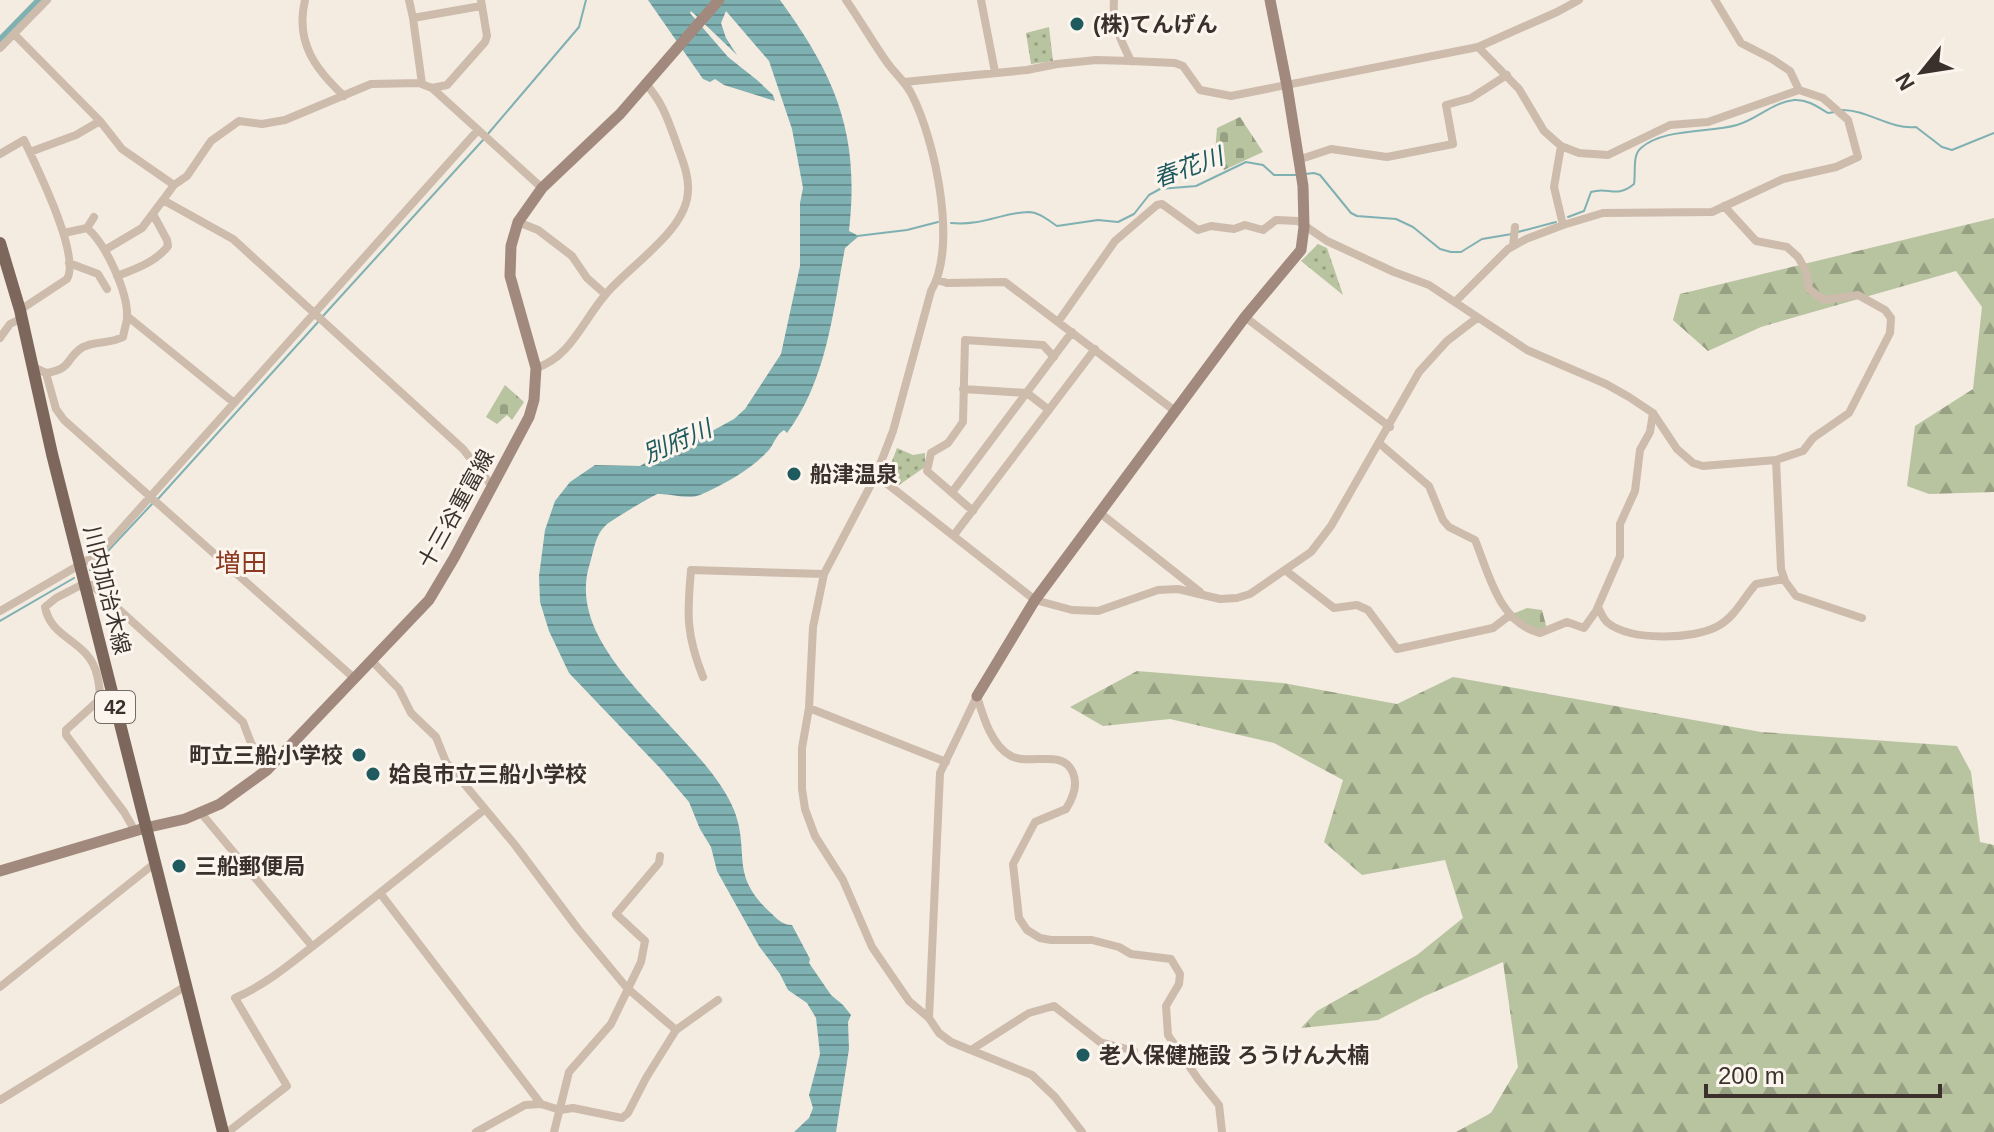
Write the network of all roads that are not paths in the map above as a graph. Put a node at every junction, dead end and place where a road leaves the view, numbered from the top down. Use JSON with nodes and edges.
{"nodes":[{"id":1,"x":47,"y":0,"type":"edge"},
{"id":2,"x":305,"y":0,"type":"edge"},
{"id":3,"x":409,"y":0,"type":"edge"},
{"id":4,"x":719,"y":0,"type":"edge"},
{"id":5,"x":846,"y":0,"type":"edge"},
{"id":6,"x":981,"y":0,"type":"edge"},
{"id":7,"x":1114,"y":0,"type":"edge"},
{"id":8,"x":1270,"y":0,"type":"edge"},
{"id":9,"x":1579,"y":0,"type":"edge"},
{"id":10,"x":1715,"y":0,"type":"edge"},
{"id":11,"x":481,"y":3,"type":"edge"},
{"id":12,"x":413,"y":18,"type":"junction"},
{"id":13,"x":14,"y":34,"type":"junction"},
{"id":14,"x":1478,"y":47,"type":"junction"},
{"id":15,"x":0,"y":48,"type":"edge"},
{"id":16,"x":1131,"y":61,"type":"junction"},
{"id":17,"x":995,"y":72,"type":"junction"},
{"id":18,"x":1507,"y":75,"type":"junction"},
{"id":19,"x":904,"y":82,"type":"junction"},
{"id":20,"x":645,"y":83,"type":"junction"},
{"id":21,"x":422,"y":84,"type":"junction"},
{"id":22,"x":1287,"y":86,"type":"junction"},
{"id":23,"x":432,"y":88,"type":"junction"},
{"id":24,"x":1799,"y":90,"type":"junction"},
{"id":25,"x":344,"y":96,"type":"junction"},
{"id":26,"x":100,"y":121,"type":"junction"},
{"id":27,"x":480,"y":132,"type":"junction"},
{"id":28,"x":1561,"y":146,"type":"junction"},
{"id":29,"x":30,"y":152,"type":"junction"},
{"id":30,"x":0,"y":154,"type":"edge"},
{"id":31,"x":1298,"y":162,"type":"junction"},
{"id":32,"x":174,"y":185,"type":"junction"},
{"id":33,"x":542,"y":188,"type":"junction"},
{"id":34,"x":163,"y":200,"type":"junction"},
{"id":35,"x":1724,"y":206,"type":"junction"},
{"id":36,"x":153,"y":214,"type":"junction"},
{"id":37,"x":94,"y":217,"type":"dead end"},
{"id":38,"x":518,"y":222,"type":"junction"},
{"id":39,"x":1563,"y":225,"type":"junction"},
{"id":40,"x":1304,"y":227,"type":"junction"},
{"id":41,"x":1515,"y":227,"type":"dead end"},
{"id":42,"x":87,"y":228,"type":"junction"},
{"id":43,"x":64,"y":233,"type":"junction"},
{"id":44,"x":1514,"y":242,"type":"junction"},
{"id":45,"x":0,"y":243,"type":"edge"},
{"id":46,"x":105,"y":250,"type":"junction"},
{"id":47,"x":69,"y":263,"type":"junction"},
{"id":48,"x":117,"y":276,"type":"junction"},
{"id":49,"x":938,"y":280,"type":"junction"},
{"id":50,"x":121,"y":290,"type":"junction"},
{"id":51,"x":605,"y":294,"type":"junction"},
{"id":52,"x":1455,"y":302,"type":"junction"},
{"id":53,"x":21,"y":314,"type":"junction"},
{"id":54,"x":316,"y":314,"type":"junction"},
{"id":55,"x":127,"y":316,"type":"junction"},
{"id":56,"x":1245,"y":317,"type":"junction"},
{"id":57,"x":1477,"y":318,"type":"junction"},
{"id":58,"x":1058,"y":322,"type":"junction"},
{"id":59,"x":1072,"y":332,"type":"junction"},
{"id":60,"x":0,"y":338,"type":"edge"},
{"id":61,"x":1095,"y":349,"type":"junction"},
{"id":62,"x":1054,"y":357,"type":"junction"},
{"id":63,"x":33,"y":367,"type":"junction"},
{"id":64,"x":536,"y":368,"type":"junction"},
{"id":65,"x":46,"y":373,"type":"junction"},
{"id":66,"x":963,"y":389,"type":"junction"},
{"id":67,"x":1027,"y":393,"type":"junction"},
{"id":68,"x":233,"y":402,"type":"junction"},
{"id":69,"x":1049,"y":410,"type":"junction"},
{"id":70,"x":1175,"y":411,"type":"junction"},
{"id":71,"x":1653,"y":413,"type":"junction"},
{"id":72,"x":1390,"y":427,"type":"junction"},
{"id":73,"x":1379,"y":443,"type":"junction"},
{"id":74,"x":1776,"y":460,"type":"junction"},
{"id":75,"x":876,"y":475,"type":"junction"},
{"id":76,"x":492,"y":486,"type":"junction"},
{"id":77,"x":953,"y":491,"type":"junction"},
{"id":78,"x":151,"y":496,"type":"junction"},
{"id":79,"x":973,"y":511,"type":"junction"},
{"id":80,"x":1100,"y":513,"type":"junction"},
{"id":81,"x":954,"y":535,"type":"junction"},
{"id":82,"x":80,"y":564,"type":"junction"},
{"id":83,"x":1285,"y":570,"type":"junction"},
{"id":84,"x":824,"y":574,"type":"junction"},
{"id":85,"x":1784,"y":579,"type":"junction"},
{"id":86,"x":85,"y":584,"type":"junction"},
{"id":87,"x":1204,"y":595,"type":"junction"},
{"id":88,"x":1035,"y":600,"type":"junction"},
{"id":89,"x":1598,"y":607,"type":"junction"},
{"id":90,"x":0,"y":611,"type":"edge"},
{"id":91,"x":1510,"y":615,"type":"junction"},
{"id":92,"x":1862,"y":618,"type":"dead end"},
{"id":93,"x":371,"y":660,"type":"junction"},
{"id":94,"x":703,"y":677,"type":"dead end"},
{"id":95,"x":354,"y":678,"type":"junction"},
{"id":96,"x":977,"y":696,"type":"junction"},
{"id":97,"x":809,"y":708,"type":"junction"},
{"id":98,"x":946,"y":762,"type":"junction"},
{"id":99,"x":267,"y":770,"type":"junction"},
{"id":100,"x":485,"y":809,"type":"junction"},
{"id":101,"x":201,"y":813,"type":"junction"},
{"id":102,"x":140,"y":830,"type":"junction"},
{"id":103,"x":660,"y":856,"type":"dead end"},
{"id":104,"x":155,"y":863,"type":"junction"},
{"id":105,"x":0,"y":871,"type":"edge"},
{"id":106,"x":380,"y":893,"type":"junction"},
{"id":107,"x":312,"y":946,"type":"junction"},
{"id":108,"x":186,"y":986,"type":"junction"},
{"id":109,"x":0,"y":987,"type":"edge"},
{"id":110,"x":627,"y":988,"type":"junction"},
{"id":111,"x":718,"y":1000,"type":"dead end"},
{"id":112,"x":929,"y":1018,"type":"junction"},
{"id":113,"x":676,"y":1030,"type":"junction"},
{"id":114,"x":971,"y":1050,"type":"junction"},
{"id":115,"x":1134,"y":1051,"type":"dead end"},
{"id":116,"x":0,"y":1100,"type":"edge"},
{"id":117,"x":541,"y":1104,"type":"junction"},
{"id":118,"x":560,"y":1110,"type":"junction"},
{"id":119,"x":226,"y":1132,"type":"edge"},
{"id":120,"x":476,"y":1132,"type":"edge"},
{"id":121,"x":554,"y":1132,"type":"edge"},
{"id":122,"x":1082,"y":1132,"type":"edge"},
{"id":123,"x":1222,"y":1132,"type":"edge"}],
"edges":[{"from":1,"to":13,"type":"street"},
{"from":2,"to":25,"type":"street"},
{"from":3,"to":12,"type":"street"},
{"from":4,"to":20,"type":"main road","name":"十三谷重富線"},
{"from":5,"to":19,"type":"street"},
{"from":6,"to":17,"type":"street"},
{"from":7,"to":16,"type":"street"},
{"from":8,"to":22,"type":"main road"},
{"from":9,"to":14,"type":"street"},
{"from":10,"to":24,"type":"street"},
{"from":11,"to":12,"type":"street"},
{"from":11,"to":23,"type":"street"},
{"from":12,"to":21,"type":"street"},
{"from":13,"to":15,"type":"street"},
{"from":13,"to":26,"type":"street"},
{"from":14,"to":18,"type":"street"},
{"from":14,"to":22,"type":"street"},
{"from":16,"to":17,"type":"street"},
{"from":16,"to":22,"type":"street"},
{"from":17,"to":19,"type":"street"},
{"from":18,"to":28,"type":"street"},
{"from":18,"to":31,"type":"street"},
{"from":19,"to":49,"type":"street"},
{"from":20,"to":33,"type":"main road","name":"十三谷重富線"},
{"from":20,"to":51,"type":"street"},
{"from":21,"to":23,"type":"street"},
{"from":21,"to":25,"type":"street"},
{"from":22,"to":31,"type":"main road"},
{"from":23,"to":27,"type":"street"},
{"from":24,"to":28,"type":"street"},
{"from":24,"to":35,"type":"street"},
{"from":25,"to":32,"type":"street"},
{"from":26,"to":29,"type":"street"},
{"from":26,"to":32,"type":"street"},
{"from":27,"to":33,"type":"street"},
{"from":27,"to":54,"type":"street"},
{"from":28,"to":39,"type":"street"},
{"from":29,"to":30,"type":"street"},
{"from":29,"to":43,"type":"street"},
{"from":31,"to":40,"type":"main road"},
{"from":32,"to":34,"type":"street"},
{"from":33,"to":38,"type":"main road","name":"十三谷重富線"},
{"from":34,"to":36,"type":"street"},
{"from":34,"to":54,"type":"street"},
{"from":35,"to":39,"type":"street"},
{"from":35,"to":74,"type":"street"},
{"from":36,"to":46,"type":"street"},
{"from":36,"to":48,"type":"street"},
{"from":37,"to":42,"type":"street"},
{"from":38,"to":51,"type":"street"},
{"from":38,"to":64,"type":"main road","name":"十三谷重富線"},
{"from":39,"to":44,"type":"street"},
{"from":40,"to":52,"type":"street"},
{"from":40,"to":56,"type":"main road"},
{"from":40,"to":58,"type":"street"},
{"from":41,"to":44,"type":"street"},
{"from":42,"to":43,"type":"street"},
{"from":42,"to":46,"type":"street"},
{"from":43,"to":47,"type":"street"},
{"from":44,"to":52,"type":"street"},
{"from":45,"to":53,"type":"main road","name":"川内加治木線","number":"42"},
{"from":46,"to":48,"type":"street"},
{"from":47,"to":50,"type":"street"},
{"from":47,"to":53,"type":"street"},
{"from":48,"to":50,"type":"street"},
{"from":49,"to":58,"type":"street"},
{"from":49,"to":75,"type":"street"},
{"from":50,"to":55,"type":"street"},
{"from":51,"to":64,"type":"street"},
{"from":52,"to":57,"type":"street"},
{"from":53,"to":60,"type":"street"},
{"from":53,"to":63,"type":"main road","name":"川内加治木線","number":"42"},
{"from":54,"to":68,"type":"street"},
{"from":54,"to":76,"type":"street"},
{"from":55,"to":65,"type":"street"},
{"from":55,"to":68,"type":"street"},
{"from":56,"to":70,"type":"main road"},
{"from":56,"to":72,"type":"street"},
{"from":57,"to":71,"type":"street"},
{"from":57,"to":72,"type":"street"},
{"from":58,"to":59,"type":"street"},
{"from":59,"to":61,"type":"street"},
{"from":59,"to":62,"type":"street"},
{"from":61,"to":69,"type":"street"},
{"from":61,"to":70,"type":"street"},
{"from":62,"to":66,"type":"street"},
{"from":62,"to":67,"type":"street"},
{"from":63,"to":65,"type":"street"},
{"from":63,"to":82,"type":"main road","name":"川内加治木線","number":"42"},
{"from":64,"to":76,"type":"main road","name":"十三谷重富線"},
{"from":65,"to":78,"type":"street"},
{"from":66,"to":67,"type":"street"},
{"from":66,"to":77,"type":"street"},
{"from":67,"to":69,"type":"street"},
{"from":67,"to":77,"type":"street"},
{"from":68,"to":78,"type":"street"},
{"from":69,"to":79,"type":"street"},
{"from":70,"to":80,"type":"main road"},
{"from":71,"to":74,"type":"street"},
{"from":71,"to":89,"type":"street"},
{"from":72,"to":73,"type":"street"},
{"from":73,"to":83,"type":"street"},
{"from":73,"to":91,"type":"street"},
{"from":74,"to":85,"type":"street"},
{"from":75,"to":81,"type":"street"},
{"from":75,"to":84,"type":"street"},
{"from":76,"to":93,"type":"main road","name":"十三谷重富線"},
{"from":77,"to":79,"type":"street"},
{"from":78,"to":82,"type":"street"},
{"from":78,"to":95,"type":"street"},
{"from":79,"to":81,"type":"street"},
{"from":80,"to":87,"type":"street"},
{"from":80,"to":88,"type":"main road"},
{"from":81,"to":88,"type":"street"},
{"from":82,"to":86,"type":"main road","name":"川内加治木線","number":"42"},
{"from":82,"to":90,"type":"street"},
{"from":83,"to":87,"type":"street"},
{"from":83,"to":91,"type":"street"},
{"from":84,"to":94,"type":"street"},
{"from":84,"to":97,"type":"street"},
{"from":85,"to":89,"type":"street"},
{"from":85,"to":92,"type":"street"},
{"from":86,"to":99,"type":"street"},
{"from":86,"to":102,"type":"main road","name":"川内加治木線","number":"42"},
{"from":86,"to":102,"type":"street"},
{"from":87,"to":88,"type":"street"},
{"from":88,"to":96,"type":"main road"},
{"from":89,"to":91,"type":"street"},
{"from":93,"to":95,"type":"main road","name":"十三谷重富線"},
{"from":93,"to":100,"type":"street"},
{"from":95,"to":99,"type":"main road","name":"十三谷重富線"},
{"from":96,"to":98,"type":"street"},
{"from":96,"to":123,"type":"street"},
{"from":97,"to":98,"type":"street"},
{"from":97,"to":112,"type":"street"},
{"from":98,"to":112,"type":"street"},
{"from":99,"to":101,"type":"main road","name":"十三谷重富線"},
{"from":100,"to":106,"type":"street"},
{"from":100,"to":110,"type":"street"},
{"from":101,"to":102,"type":"main road","name":"十三谷重富線"},
{"from":101,"to":107,"type":"street"},
{"from":102,"to":104,"type":"main road","name":"川内加治木線","number":"42"},
{"from":102,"to":105,"type":"main road","name":"十三谷重富線"},
{"from":103,"to":110,"type":"street"},
{"from":104,"to":108,"type":"main road","name":"川内加治木線","number":"42"},
{"from":104,"to":109,"type":"street"},
{"from":106,"to":107,"type":"street"},
{"from":106,"to":117,"type":"street"},
{"from":107,"to":119,"type":"street"},
{"from":108,"to":116,"type":"street"},
{"from":108,"to":119,"type":"main road","name":"川内加治木線","number":"42"},
{"from":110,"to":113,"type":"street"},
{"from":110,"to":118,"type":"street"},
{"from":111,"to":113,"type":"street"},
{"from":112,"to":114,"type":"street"},
{"from":113,"to":118,"type":"street"},
{"from":114,"to":115,"type":"street"},
{"from":114,"to":122,"type":"street"},
{"from":117,"to":118,"type":"street"},
{"from":117,"to":120,"type":"street"},
{"from":118,"to":121,"type":"street"}]}
